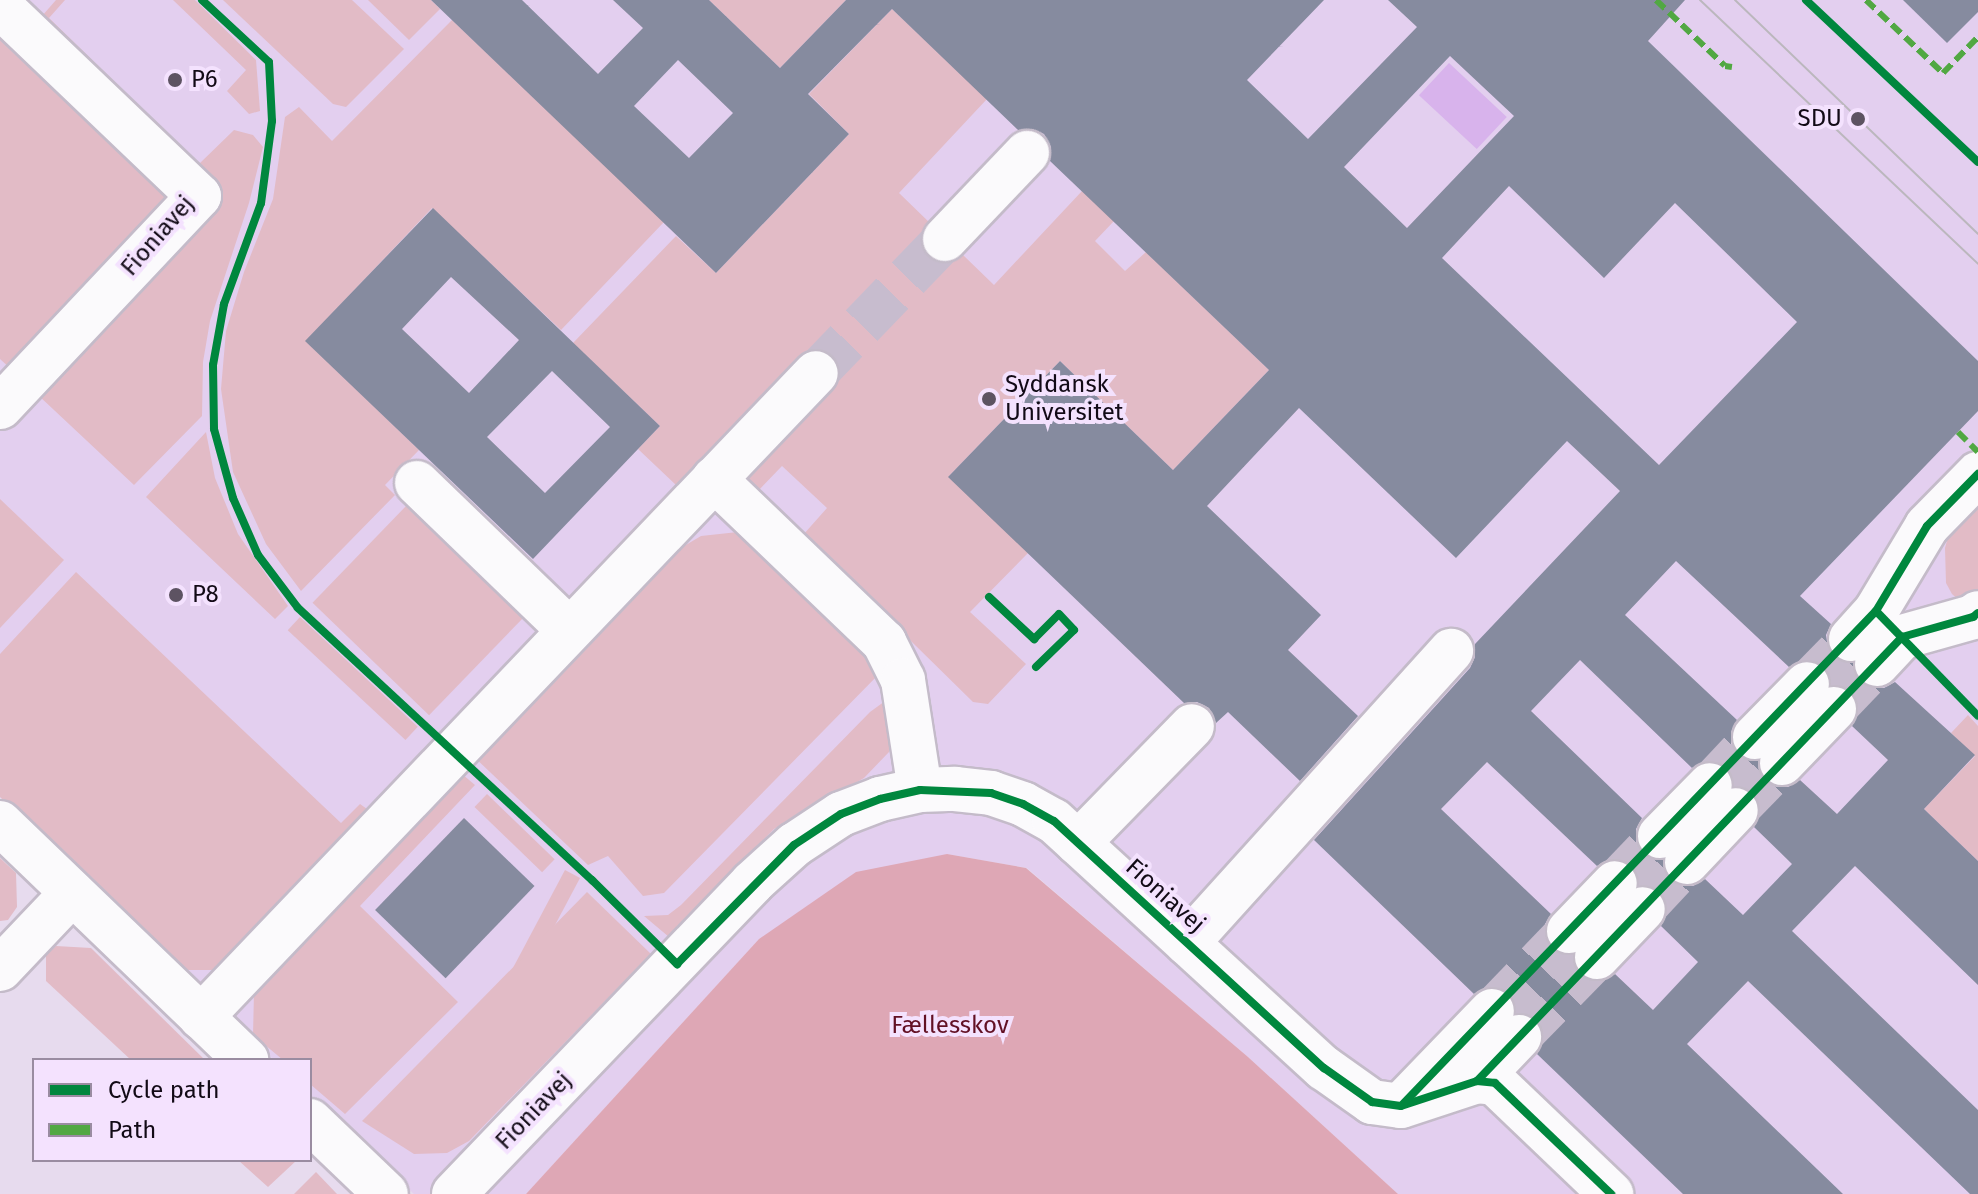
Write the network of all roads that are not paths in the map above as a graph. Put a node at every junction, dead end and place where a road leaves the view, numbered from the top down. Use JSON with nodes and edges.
{"nodes":[{"id":1,"x":15,"y":8,"type":"edge"},
{"id":2,"x":1027,"y":153,"type":"dead end"},
{"id":3,"x":945,"y":239,"type":"tunnel mouth"},
{"id":4,"x":816,"y":373,"type":"tunnel mouth"},
{"id":5,"x":0,"y":407,"type":"edge"},
{"id":6,"x":1978,"y":474,"type":"edge"},
{"id":7,"x":714,"y":479,"type":"junction"},
{"id":8,"x":417,"y":483,"type":"dead end"},
{"id":9,"x":1978,"y":613,"type":"edge"},
{"id":10,"x":569,"y":630,"type":"junction"},
{"id":11,"x":1451,"y":651,"type":"dead end"},
{"id":12,"x":1820,"y":696,"type":"tunnel mouth"},
{"id":13,"x":1192,"y":726,"type":"dead end"},
{"id":14,"x":1769,"y":750,"type":"tunnel mouth"},
{"id":15,"x":920,"y":790,"type":"junction"},
{"id":16,"x":1723,"y":798,"type":"tunnel mouth"},
{"id":17,"x":0,"y":823,"type":"edge"},
{"id":18,"x":1078,"y":843,"type":"junction"},
{"id":19,"x":1674,"y":849,"type":"tunnel mouth"},
{"id":20,"x":72,"y":893,"type":"junction"},
{"id":21,"x":1629,"y":896,"type":"tunnel mouth"},
{"id":22,"x":1187,"y":943,"type":"junction"},
{"id":23,"x":1583,"y":944,"type":"tunnel mouth"},
{"id":24,"x":0,"y":969,"type":"edge"},
{"id":25,"x":201,"y":1017,"type":"junction"},
{"id":26,"x":244,"y":1058,"type":"edge"},
{"id":27,"x":1477,"y":1081,"type":"junction"},
{"id":28,"x":1401,"y":1106,"type":"junction"},
{"id":29,"x":312,"y":1123,"type":"edge"},
{"id":30,"x":386,"y":1194,"type":"edge"},
{"id":31,"x":454,"y":1194,"type":"edge"},
{"id":32,"x":1611,"y":1194,"type":"edge"}],
"edges":[{"from":1,"to":5,"type":"street","name":"Fioniavej"},
{"from":2,"to":3,"type":"street"},
{"from":4,"to":7,"type":"street"},
{"from":6,"to":9,"type":"street"},
{"from":7,"to":10,"type":"street"},
{"from":7,"to":15,"type":"street"},
{"from":8,"to":10,"type":"street"},
{"from":10,"to":25,"type":"street"},
{"from":11,"to":22,"type":"street"},
{"from":12,"to":14,"type":"street"},
{"from":13,"to":18,"type":"street"},
{"from":15,"to":18,"type":"street","name":"Fioniavej"},
{"from":15,"to":31,"type":"street","name":"Fioniavej"},
{"from":16,"to":19,"type":"street"},
{"from":17,"to":20,"type":"street"},
{"from":18,"to":22,"type":"street","name":"Fioniavej"},
{"from":20,"to":24,"type":"street"},
{"from":20,"to":25,"type":"street"},
{"from":21,"to":23,"type":"street"},
{"from":22,"to":28,"type":"street","name":"Fioniavej"},
{"from":25,"to":26,"type":"street"},
{"from":27,"to":28,"type":"street"},
{"from":27,"to":28,"type":"street"},
{"from":27,"to":32,"type":"street"},
{"from":29,"to":30,"type":"street"}]}
